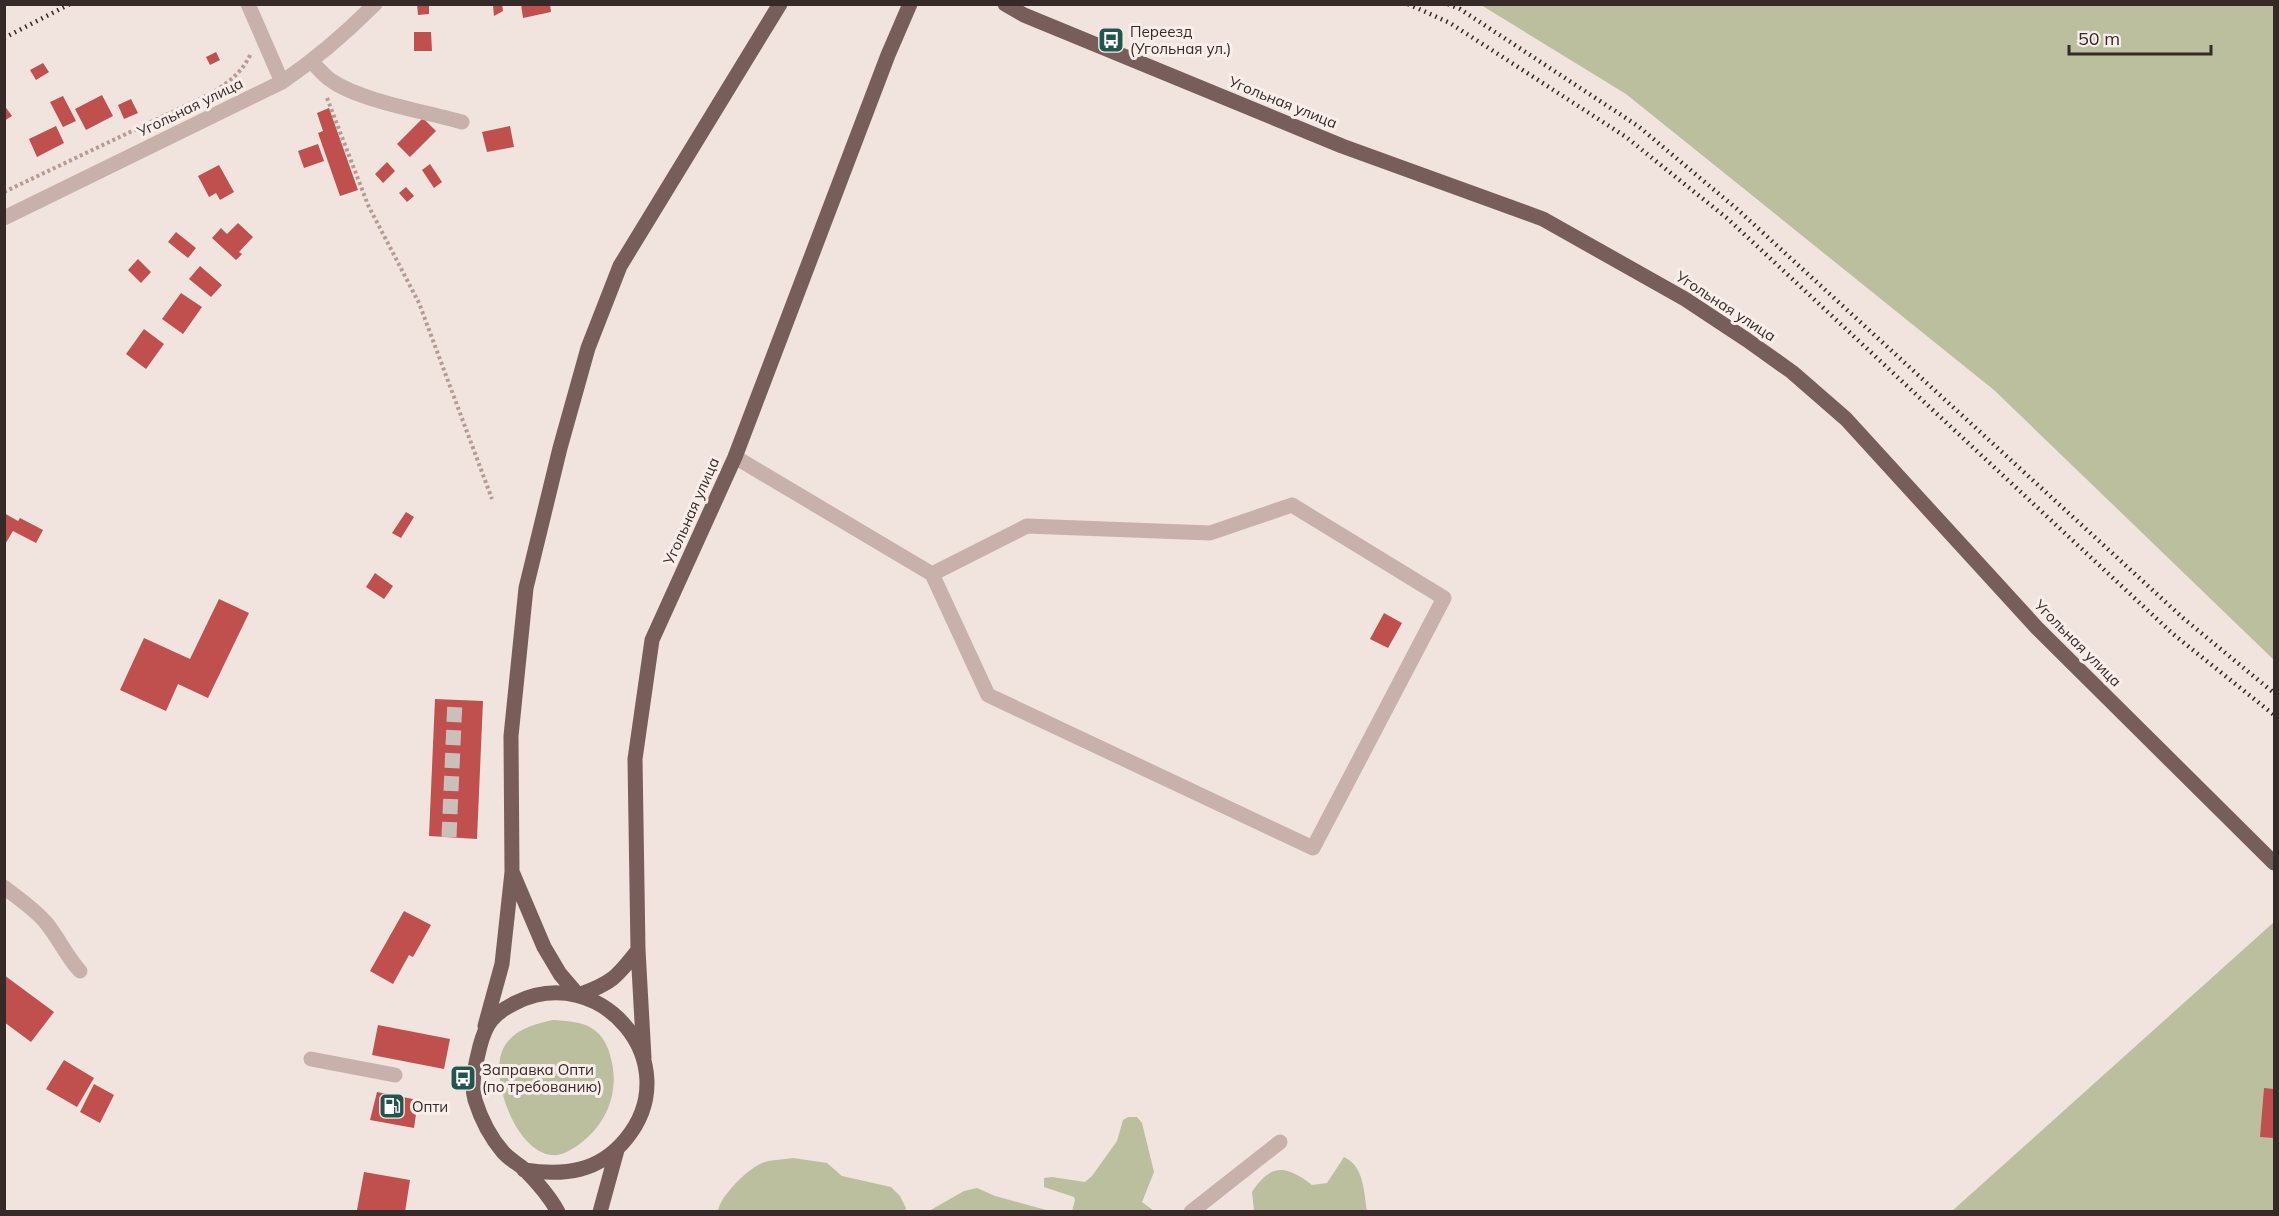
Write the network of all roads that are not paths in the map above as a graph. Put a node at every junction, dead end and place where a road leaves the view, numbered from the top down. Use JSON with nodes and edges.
{"nodes":[{"id":1,"x":248,"y":4,"type":"edge"},
{"id":2,"x":375,"y":4,"type":"edge"},
{"id":3,"x":780,"y":4,"type":"edge"},
{"id":4,"x":910,"y":4,"type":"edge"},
{"id":5,"x":1005,"y":4,"type":"edge"},
{"id":6,"x":312,"y":62,"type":"junction"},
{"id":7,"x":282,"y":82,"type":"junction"},
{"id":8,"x":462,"y":122,"type":"dead end"},
{"id":9,"x":4,"y":218,"type":"edge"},
{"id":10,"x":735,"y":457,"type":"junction"},
{"id":11,"x":932,"y":574,"type":"junction"},
{"id":12,"x":2274,"y":863,"type":"edge"},
{"id":13,"x":512,"y":872,"type":"junction"},
{"id":14,"x":4,"y":887,"type":"edge"},
{"id":15,"x":638,"y":950,"type":"junction"},
{"id":16,"x":80,"y":971,"type":"dead end"},
{"id":17,"x":578,"y":995,"type":"junction"},
{"id":18,"x":485,"y":1026,"type":"junction"},
{"id":19,"x":644,"y":1058,"type":"junction"},
{"id":20,"x":311,"y":1059,"type":"dead end"},
{"id":21,"x":395,"y":1075,"type":"dead end"},
{"id":22,"x":1280,"y":1142,"type":"dead end"},
{"id":23,"x":617,"y":1150,"type":"junction"},
{"id":24,"x":524,"y":1170,"type":"junction"},
{"id":25,"x":558,"y":1212,"type":"edge"},
{"id":26,"x":600,"y":1212,"type":"edge"},
{"id":27,"x":1191,"y":1212,"type":"edge"}],
"edges":[{"from":1,"to":7,"type":"street"},
{"from":2,"to":6,"type":"street","name":"Угольная улица"},
{"from":3,"to":13,"type":"main road"},
{"from":4,"to":10,"type":"main road","name":"Угольная улица"},
{"from":5,"to":12,"type":"main road","name":"Угольная улица"},
{"from":6,"to":7,"type":"street","name":"Угольная улица"},
{"from":6,"to":8,"type":"street"},
{"from":7,"to":9,"type":"street","name":"Угольная улица"},
{"from":10,"to":11,"type":"street"},
{"from":10,"to":15,"type":"main road","name":"Угольная улица"},
{"from":11,"to":11,"type":"street"},
{"from":13,"to":17,"type":"main road"},
{"from":13,"to":18,"type":"main road"},
{"from":14,"to":16,"type":"street"},
{"from":15,"to":17,"type":"main road"},
{"from":15,"to":19,"type":"main road","name":"Угольная улица"},
{"from":17,"to":18,"type":"main road"},
{"from":17,"to":19,"type":"main road"},
{"from":18,"to":24,"type":"main road"},
{"from":19,"to":23,"type":"main road"},
{"from":20,"to":21,"type":"street"},
{"from":22,"to":27,"type":"street"},
{"from":23,"to":24,"type":"main road"},
{"from":23,"to":26,"type":"main road"},
{"from":24,"to":25,"type":"main road"}]}
